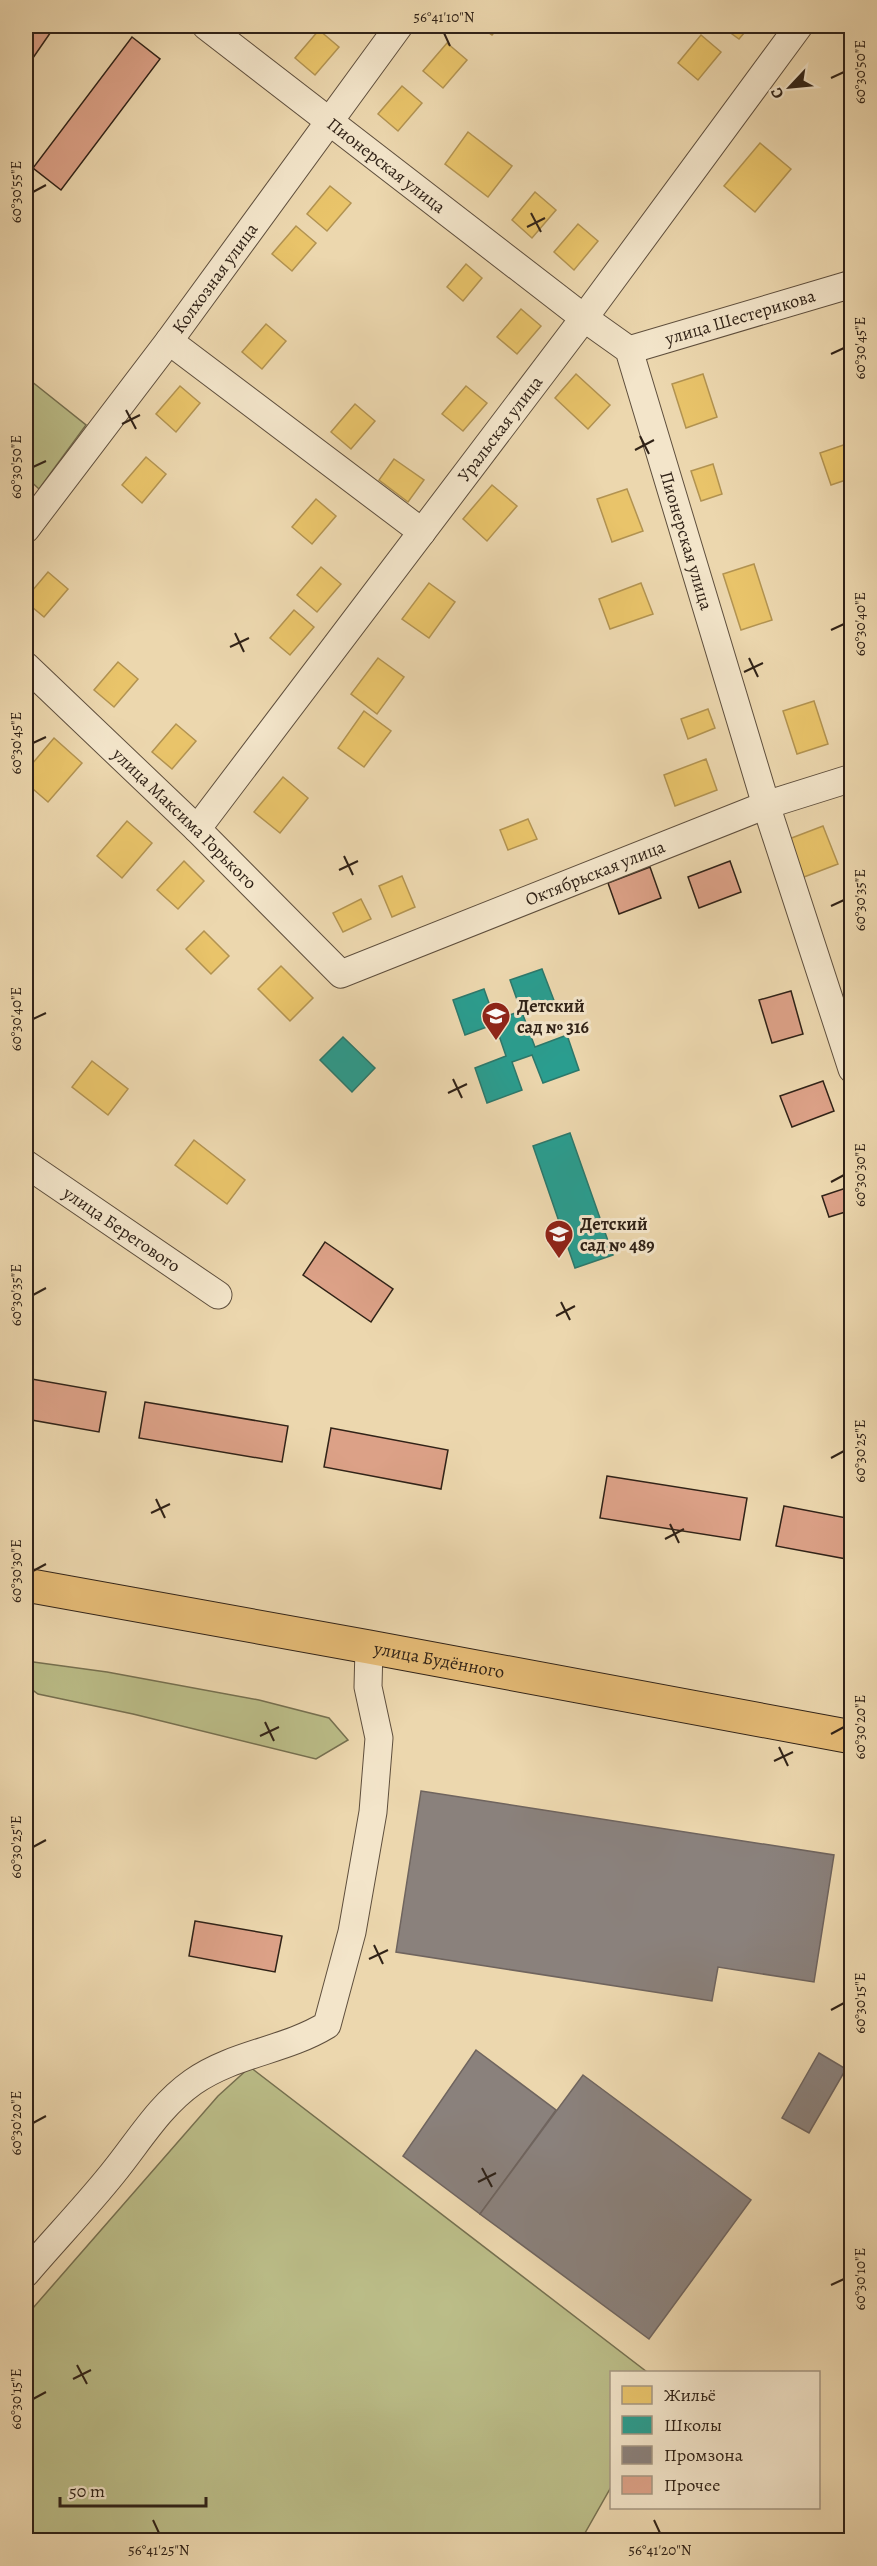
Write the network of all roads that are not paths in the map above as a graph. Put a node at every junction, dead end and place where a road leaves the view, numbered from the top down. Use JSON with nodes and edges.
{"nodes":[{"id":1,"x":207,"y":26,"type":"edge"},
{"id":2,"x":399,"y":26,"type":"edge"},
{"id":3,"x":799,"y":26,"type":"edge"},
{"id":4,"x":330,"y":120,"type":"junction"},
{"id":5,"x":852,"y":284,"type":"edge"},
{"id":6,"x":584,"y":318,"type":"junction"},
{"id":7,"x":169,"y":340,"type":"junction"},
{"id":8,"x":629,"y":350,"type":"junction"},
{"id":9,"x":26,"y":529,"type":"edge"},
{"id":10,"x":422,"y":532,"type":"junction"},
{"id":11,"x":26,"y":666,"type":"edge"},
{"id":12,"x":852,"y":778,"type":"edge"},
{"id":13,"x":766,"y":805,"type":"junction"},
{"id":14,"x":197,"y":829,"type":"junction"},
{"id":15,"x":341,"y":974,"type":"joint"},
{"id":16,"x":852,"y":1068,"type":"edge"},
{"id":17,"x":26,"y":1164,"type":"edge"},
{"id":18,"x":218,"y":1295,"type":"dead end"},
{"id":19,"x":26,"y":1585,"type":"edge"},
{"id":20,"x":369,"y":1647,"type":"junction"},
{"id":21,"x":850,"y":1733,"type":"edge"},
{"id":22,"x":26,"y":2273,"type":"edge"}],
"edges":[{"from":1,"to":4,"type":"street","name":"Пионерская улица"},
{"from":2,"to":4,"type":"street","name":"Колхозная улица"},
{"from":3,"to":6,"type":"street","name":"Уральская улица"},
{"from":4,"to":6,"type":"street","name":"Пионерская улица"},
{"from":4,"to":7,"type":"street","name":"Колхозная улица"},
{"from":5,"to":8,"type":"street","name":"улица Шестерикова"},
{"from":6,"to":8,"type":"street","name":"Пионерская улица"},
{"from":6,"to":10,"type":"street","name":"Уральская улица"},
{"from":7,"to":9,"type":"street","name":"Колхозная улица"},
{"from":7,"to":10,"type":"street"},
{"from":8,"to":13,"type":"street","name":"Пионерская улица"},
{"from":10,"to":14,"type":"street","name":"Уральская улица"},
{"from":11,"to":14,"type":"street","name":"улица Максима Горького"},
{"from":12,"to":13,"type":"street","name":"Октябрьская улица"},
{"from":13,"to":15,"type":"street","name":"Октябрьская улица"},
{"from":13,"to":16,"type":"street","name":"Пионерская улица"},
{"from":14,"to":15,"type":"street","name":"улица Максима Горького"},
{"from":17,"to":18,"type":"street","name":"улица Берегового"},
{"from":19,"to":20,"type":"main road","name":"улица Будённого"},
{"from":20,"to":21,"type":"main road","name":"улица Будённого"},
{"from":20,"to":22,"type":"street"}]}
